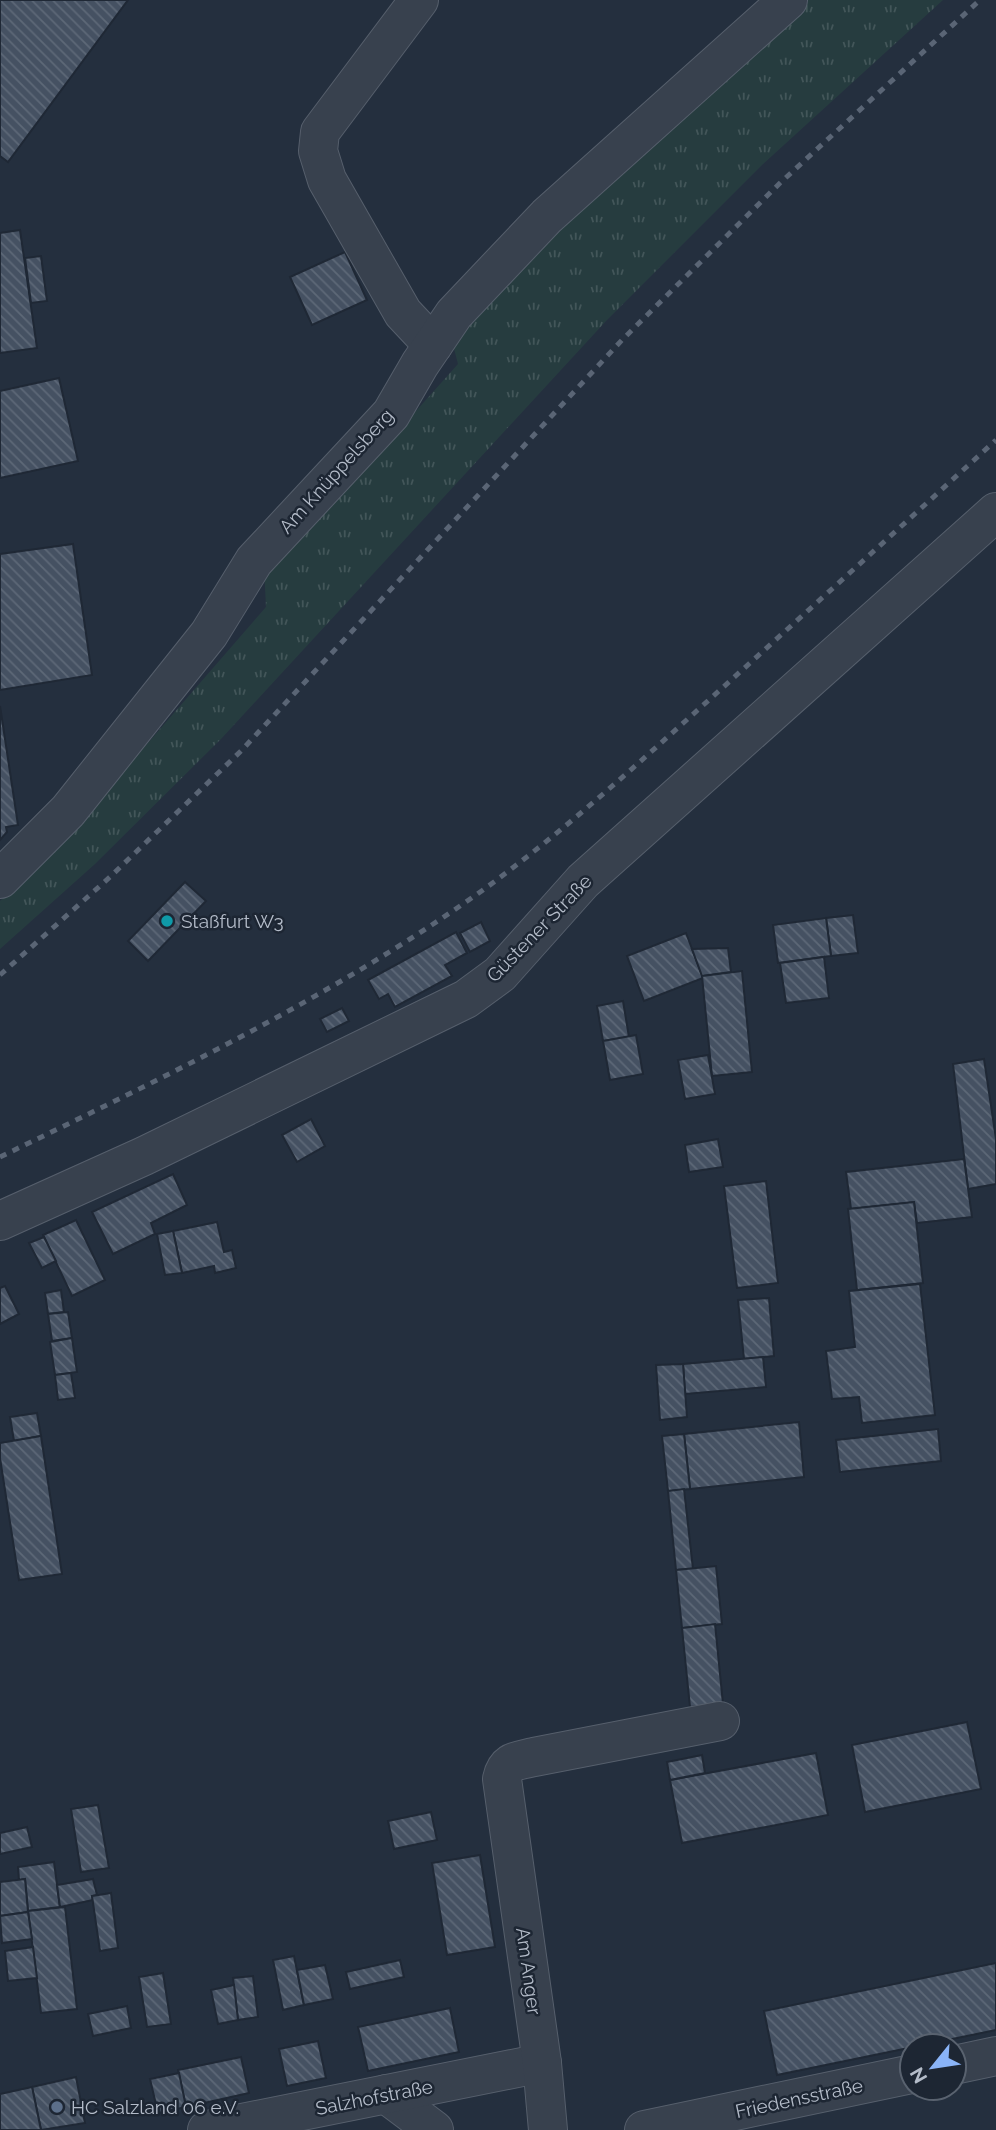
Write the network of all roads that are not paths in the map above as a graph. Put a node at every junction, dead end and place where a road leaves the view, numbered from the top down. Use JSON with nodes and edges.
{"nodes":[{"id":1,"x":419,"y":0,"type":"edge"},
{"id":2,"x":788,"y":0,"type":"edge"},
{"id":3,"x":432,"y":345,"type":"junction"},
{"id":4,"x":996,"y":512,"type":"edge"},
{"id":5,"x":0,"y":879,"type":"edge"},
{"id":6,"x":0,"y":1221,"type":"edge"},
{"id":7,"x":720,"y":1721,"type":"dead end"},
{"id":8,"x":996,"y":2056,"type":"edge"},
{"id":9,"x":968,"y":2062,"type":"edge"},
{"id":10,"x":542,"y":2063,"type":"junction"},
{"id":11,"x":898,"y":2077,"type":"edge"},
{"id":12,"x":386,"y":2094,"type":"junction"},
{"id":13,"x":207,"y":2130,"type":"edge"},
{"id":14,"x":434,"y":2130,"type":"edge"},
{"id":15,"x":548,"y":2130,"type":"edge"},
{"id":16,"x":644,"y":2130,"type":"edge"}],
"edges":[{"from":1,"to":3,"type":"street"},
{"from":2,"to":3,"type":"street","name":"Am Knüppelsberg"},
{"from":3,"to":5,"type":"street","name":"Am Knüppelsberg"},
{"from":4,"to":6,"type":"street","name":"Güstener Straße"},
{"from":7,"to":10,"type":"street","name":"Am Anger"},
{"from":8,"to":9,"type":"street"},
{"from":10,"to":12,"type":"street","name":"Salzhofstraße"},
{"from":10,"to":15,"type":"street","name":"Am Anger"},
{"from":11,"to":16,"type":"street","name":"Friedensstraße"},
{"from":12,"to":13,"type":"street","name":"Salzhofstraße"},
{"from":12,"to":14,"type":"street"}]}
